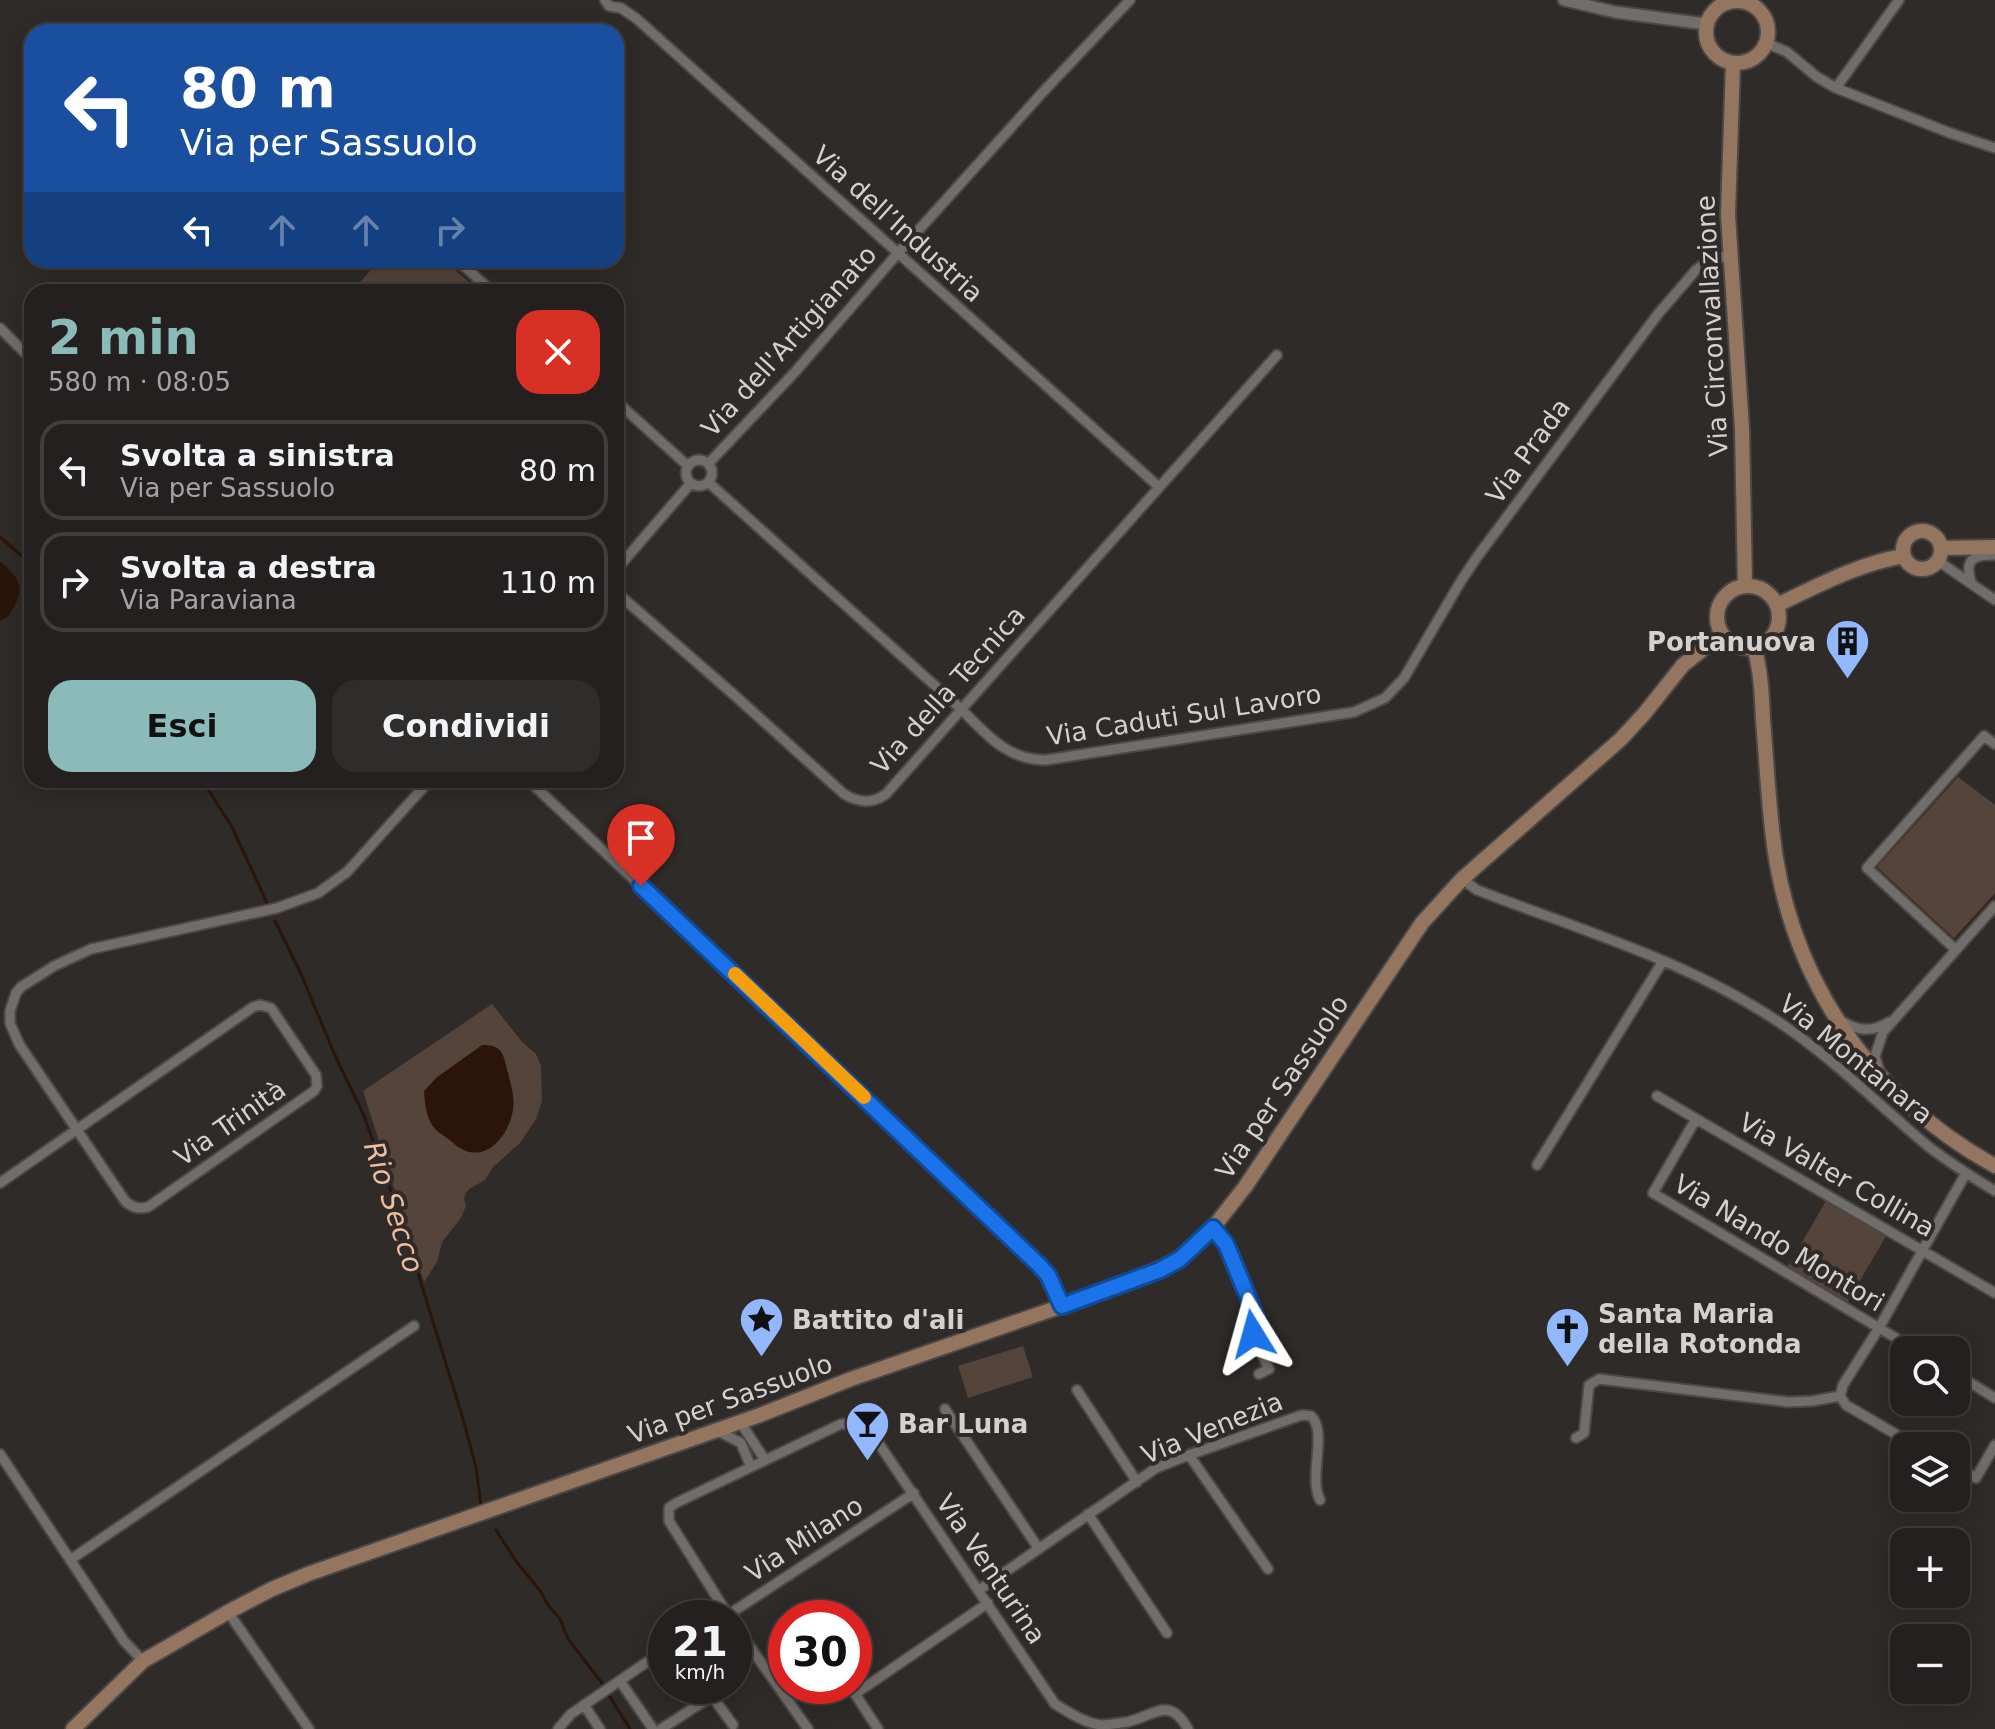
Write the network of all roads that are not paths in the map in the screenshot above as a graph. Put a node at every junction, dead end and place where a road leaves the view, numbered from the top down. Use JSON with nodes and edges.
{"nodes":[{"id":1,"x":605,"y":0,"type":"edge"},
{"id":2,"x":1130,"y":0,"type":"edge"},
{"id":3,"x":1564,"y":0,"type":"edge"},
{"id":4,"x":1731,"y":0,"type":"edge"},
{"id":5,"x":1899,"y":0,"type":"edge"},
{"id":6,"x":1706,"y":24,"type":"junction"},
{"id":7,"x":1766,"y":43,"type":"junction"},
{"id":8,"x":1733,"y":63,"type":"junction"},
{"id":9,"x":1836,"y":88,"type":"junction"},
{"id":10,"x":1995,"y":148,"type":"edge"},
{"id":11,"x":898,"y":253,"type":"junction"},
{"id":12,"x":1731,"y":254,"type":"junction"},
{"id":13,"x":466,"y":268,"type":"edge"},
{"id":14,"x":484,"y":284,"type":"edge"},
{"id":15,"x":0,"y":328,"type":"edge"},
{"id":16,"x":24,"y":352,"type":"edge"},
{"id":17,"x":1277,"y":355,"type":"dead end"},
{"id":18,"x":624,"y":408,"type":"edge"},
{"id":19,"x":708,"y":464,"type":"junction"},
{"id":20,"x":688,"y":466,"type":"junction"},
{"id":21,"x":708,"y":482,"type":"junction"},
{"id":22,"x":691,"y":483,"type":"junction"},
{"id":23,"x":1159,"y":487,"type":"junction"},
{"id":24,"x":1995,"y":547,"type":"edge"},
{"id":25,"x":1940,"y":554,"type":"junction"},
{"id":26,"x":1995,"y":555,"type":"edge"},
{"id":27,"x":1904,"y":556,"type":"junction"},
{"id":28,"x":624,"y":561,"type":"edge"},
{"id":29,"x":1971,"y":582,"type":"junction"},
{"id":30,"x":1745,"y":586,"type":"junction"},
{"id":31,"x":624,"y":599,"type":"edge"},
{"id":32,"x":1995,"y":600,"type":"edge"},
{"id":33,"x":1777,"y":605,"type":"junction"},
{"id":34,"x":1722,"y":634,"type":"junction"},
{"id":35,"x":1754,"y":647,"type":"junction"},
{"id":36,"x":1385,"y":698,"type":"joint"},
{"id":37,"x":961,"y":709,"type":"junction"},
{"id":38,"x":1995,"y":744,"type":"edge"},
{"id":39,"x":423,"y":788,"type":"edge"},
{"id":40,"x":536,"y":788,"type":"edge"},
{"id":41,"x":1462,"y":879,"type":"junction"},
{"id":42,"x":1995,"y":906,"type":"edge"},
{"id":43,"x":1955,"y":949,"type":"junction"},
{"id":44,"x":1663,"y":961,"type":"junction"},
{"id":45,"x":1831,"y":1012,"type":"junction"},
{"id":46,"x":1892,"y":1021,"type":"junction"},
{"id":47,"x":1886,"y":1083,"type":"junction"},
{"id":48,"x":1657,"y":1096,"type":"dead end"},
{"id":49,"x":1696,"y":1119,"type":"junction"},
{"id":50,"x":77,"y":1130,"type":"junction"},
{"id":51,"x":1537,"y":1165,"type":"dead end"},
{"id":52,"x":1995,"y":1166,"type":"edge"},
{"id":53,"x":1966,"y":1173,"type":"junction"},
{"id":54,"x":0,"y":1183,"type":"edge"},
{"id":55,"x":1995,"y":1191,"type":"edge"},
{"id":56,"x":1213,"y":1228,"type":"junction"},
{"id":57,"x":1922,"y":1251,"type":"junction"},
{"id":58,"x":1995,"y":1293,"type":"edge"},
{"id":59,"x":1062,"y":1306,"type":"junction"},
{"id":60,"x":414,"y":1326,"type":"dead end"},
{"id":61,"x":1879,"y":1328,"type":"junction"},
{"id":62,"x":1892,"y":1336,"type":"edge"},
{"id":63,"x":1259,"y":1374,"type":"dead end"},
{"id":64,"x":1970,"y":1383,"type":"edge"},
{"id":65,"x":1077,"y":1390,"type":"dead end"},
{"id":66,"x":1840,"y":1396,"type":"junction"},
{"id":67,"x":1995,"y":1398,"type":"edge"},
{"id":68,"x":945,"y":1409,"type":"dead end"},
{"id":69,"x":760,"y":1415,"type":"junction"},
{"id":70,"x":739,"y":1422,"type":"junction"},
{"id":71,"x":716,"y":1430,"type":"junction"},
{"id":72,"x":1892,"y":1432,"type":"edge"},
{"id":73,"x":1576,"y":1438,"type":"dead end"},
{"id":74,"x":755,"y":1442,"type":"junction"},
{"id":75,"x":741,"y":1443,"type":"junction"},
{"id":76,"x":1995,"y":1445,"type":"edge"},
{"id":77,"x":0,"y":1454,"type":"edge"},
{"id":78,"x":1189,"y":1455,"type":"junction"},
{"id":79,"x":765,"y":1460,"type":"junction"},
{"id":80,"x":751,"y":1467,"type":"junction"},
{"id":81,"x":1970,"y":1475,"type":"edge"},
{"id":82,"x":1137,"y":1482,"type":"junction"},
{"id":83,"x":914,"y":1493,"type":"junction"},
{"id":84,"x":1320,"y":1500,"type":"dead end"},
{"id":85,"x":1088,"y":1514,"type":"junction"},
{"id":86,"x":1039,"y":1549,"type":"junction"},
{"id":87,"x":70,"y":1560,"type":"junction"},
{"id":88,"x":1268,"y":1569,"type":"dead end"},
{"id":89,"x":979,"y":1590,"type":"junction"},
{"id":90,"x":719,"y":1600,"type":"edge"},
{"id":91,"x":988,"y":1603,"type":"junction"},
{"id":92,"x":752,"y":1605,"type":"edge"},
{"id":93,"x":228,"y":1612,"type":"junction"},
{"id":94,"x":1167,"y":1633,"type":"dead end"},
{"id":95,"x":752,"y":1649,"type":"edge"},
{"id":96,"x":143,"y":1661,"type":"junction"},
{"id":97,"x":648,"y":1662,"type":"edge"},
{"id":98,"x":620,"y":1681,"type":"junction"},
{"id":99,"x":584,"y":1705,"type":"junction"},
{"id":100,"x":733,"y":1725,"type":"dead end"},
{"id":101,"x":81,"y":1726,"type":"edge"},
{"id":102,"x":309,"y":1729,"type":"edge"},
{"id":103,"x":558,"y":1729,"type":"edge"},
{"id":104,"x":600,"y":1729,"type":"edge"},
{"id":105,"x":653,"y":1729,"type":"edge"},
{"id":106,"x":661,"y":1729,"type":"edge"},
{"id":107,"x":808,"y":1729,"type":"edge"},
{"id":108,"x":878,"y":1729,"type":"edge"},
{"id":109,"x":1188,"y":1729,"type":"edge"}],
"edges":[{"from":1,"to":11,"type":"street","name":"Via dell’Industria"},
{"from":2,"to":11,"type":"street","name":"Via dell'Artigianato"},
{"from":3,"to":6,"type":"street"},
{"from":4,"to":6,"type":"main road"},
{"from":4,"to":7,"type":"main road"},
{"from":5,"to":9,"type":"street"},
{"from":6,"to":8,"type":"main road"},
{"from":7,"to":8,"type":"main road"},
{"from":7,"to":9,"type":"street"},
{"from":8,"to":12,"type":"main road","name":"Via Circonvallazione"},
{"from":9,"to":10,"type":"street"},
{"from":11,"to":19,"type":"street","name":"Via dell'Artigianato"},
{"from":11,"to":23,"type":"street","name":"Via dell’Industria"},
{"from":12,"to":30,"type":"main road","name":"Via Circonvallazione"},
{"from":12,"to":36,"type":"street","name":"Via Prada"},
{"from":13,"to":14,"type":"street"},
{"from":15,"to":16,"type":"street"},
{"from":17,"to":23,"type":"street","name":"Via della Tecnica"},
{"from":18,"to":20,"type":"street"},
{"from":19,"to":20,"type":"street"},
{"from":19,"to":21,"type":"street"},
{"from":20,"to":22,"type":"street"},
{"from":21,"to":22,"type":"street"},
{"from":21,"to":37,"type":"street","name":"Via Caduti Sul Lavoro"},
{"from":22,"to":28,"type":"street"},
{"from":23,"to":37,"type":"street","name":"Via della Tecnica"},
{"from":24,"to":25,"type":"main road"},
{"from":25,"to":27,"type":"main road"},
{"from":25,"to":27,"type":"main road"},
{"from":25,"to":29,"type":"street"},
{"from":26,"to":29,"type":"street"},
{"from":27,"to":33,"type":"main road"},
{"from":29,"to":32,"type":"street"},
{"from":30,"to":33,"type":"main road"},
{"from":30,"to":34,"type":"main road"},
{"from":31,"to":37,"type":"street","name":"Via della Tecnica"},
{"from":33,"to":35,"type":"main road"},
{"from":34,"to":35,"type":"main road"},
{"from":34,"to":41,"type":"main road","name":"Via per Sassuolo"},
{"from":35,"to":45,"type":"main road"},
{"from":36,"to":37,"type":"street","name":"Via Caduti Sul Lavoro"},
{"from":38,"to":43,"type":"street"},
{"from":39,"to":50,"type":"street","name":"Via Trinità"},
{"from":40,"to":59,"type":"street"},
{"from":41,"to":44,"type":"street","name":"Via Montanara"},
{"from":41,"to":56,"type":"main road","name":"Via per Sassuolo"},
{"from":42,"to":43,"type":"street"},
{"from":43,"to":46,"type":"street"},
{"from":44,"to":51,"type":"street"},
{"from":44,"to":53,"type":"street","name":"Via Montanara"},
{"from":45,"to":46,"type":"street"},
{"from":45,"to":47,"type":"main road"},
{"from":46,"to":47,"type":"street"},
{"from":47,"to":52,"type":"main road"},
{"from":48,"to":49,"type":"street","name":"Via Valter Collina"},
{"from":49,"to":57,"type":"street","name":"Via Valter Collina"},
{"from":49,"to":61,"type":"street","name":"Via Nando Montori"},
{"from":50,"to":50,"type":"street","name":"Via Trinità"},
{"from":50,"to":54,"type":"street","name":"Via Trinità"},
{"from":53,"to":55,"type":"street","name":"Via Montanara"},
{"from":53,"to":57,"type":"street"},
{"from":56,"to":59,"type":"main road","name":"Via per Sassuolo"},
{"from":56,"to":63,"type":"street"},
{"from":57,"to":58,"type":"street","name":"Via Valter Collina"},
{"from":57,"to":61,"type":"street"},
{"from":59,"to":69,"type":"main road","name":"Via per Sassuolo"},
{"from":60,"to":87,"type":"street"},
{"from":61,"to":62,"type":"street","name":"Via Nando Montori"},
{"from":61,"to":66,"type":"street"},
{"from":64,"to":67,"type":"street"},
{"from":65,"to":82,"type":"street"},
{"from":66,"to":72,"type":"street"},
{"from":66,"to":73,"type":"street"},
{"from":68,"to":86,"type":"street"},
{"from":69,"to":70,"type":"main road","name":"Via per Sassuolo"},
{"from":69,"to":74,"type":"street"},
{"from":70,"to":71,"type":"main road","name":"Via per Sassuolo"},
{"from":70,"to":74,"type":"street"},
{"from":70,"to":75,"type":"street"},
{"from":71,"to":75,"type":"street"},
{"from":71,"to":93,"type":"main road","name":"Via per Sassuolo"},
{"from":74,"to":79,"type":"street"},
{"from":75,"to":80,"type":"street"},
{"from":76,"to":81,"type":"street"},
{"from":77,"to":87,"type":"street"},
{"from":78,"to":82,"type":"street","name":"Via Venezia"},
{"from":78,"to":84,"type":"street","name":"Via Venezia"},
{"from":78,"to":88,"type":"street"},
{"from":79,"to":80,"type":"street","name":"Via Venturina"},
{"from":79,"to":83,"type":"street","name":"Via Venturina"},
{"from":80,"to":90,"type":"street","name":"Via Venturina"},
{"from":82,"to":85,"type":"street","name":"Via Venezia"},
{"from":83,"to":89,"type":"street","name":"Via Venturina"},
{"from":83,"to":92,"type":"street","name":"Via Milano"},
{"from":85,"to":86,"type":"street","name":"Via Venezia"},
{"from":85,"to":94,"type":"street"},
{"from":86,"to":89,"type":"street","name":"Via Venezia"},
{"from":87,"to":96,"type":"street"},
{"from":89,"to":91,"type":"street","name":"Via Venturina"},
{"from":91,"to":108,"type":"street"},
{"from":91,"to":109,"type":"street","name":"Via Venturina"},
{"from":93,"to":96,"type":"main road","name":"Via per Sassuolo"},
{"from":93,"to":102,"type":"street"},
{"from":95,"to":107,"type":"street"},
{"from":96,"to":101,"type":"main road","name":"Via per Sassuolo"},
{"from":97,"to":98,"type":"street"},
{"from":98,"to":99,"type":"street"},
{"from":98,"to":105,"type":"street"},
{"from":99,"to":103,"type":"street"},
{"from":99,"to":104,"type":"street"},
{"from":100,"to":106,"type":"street"}]}
